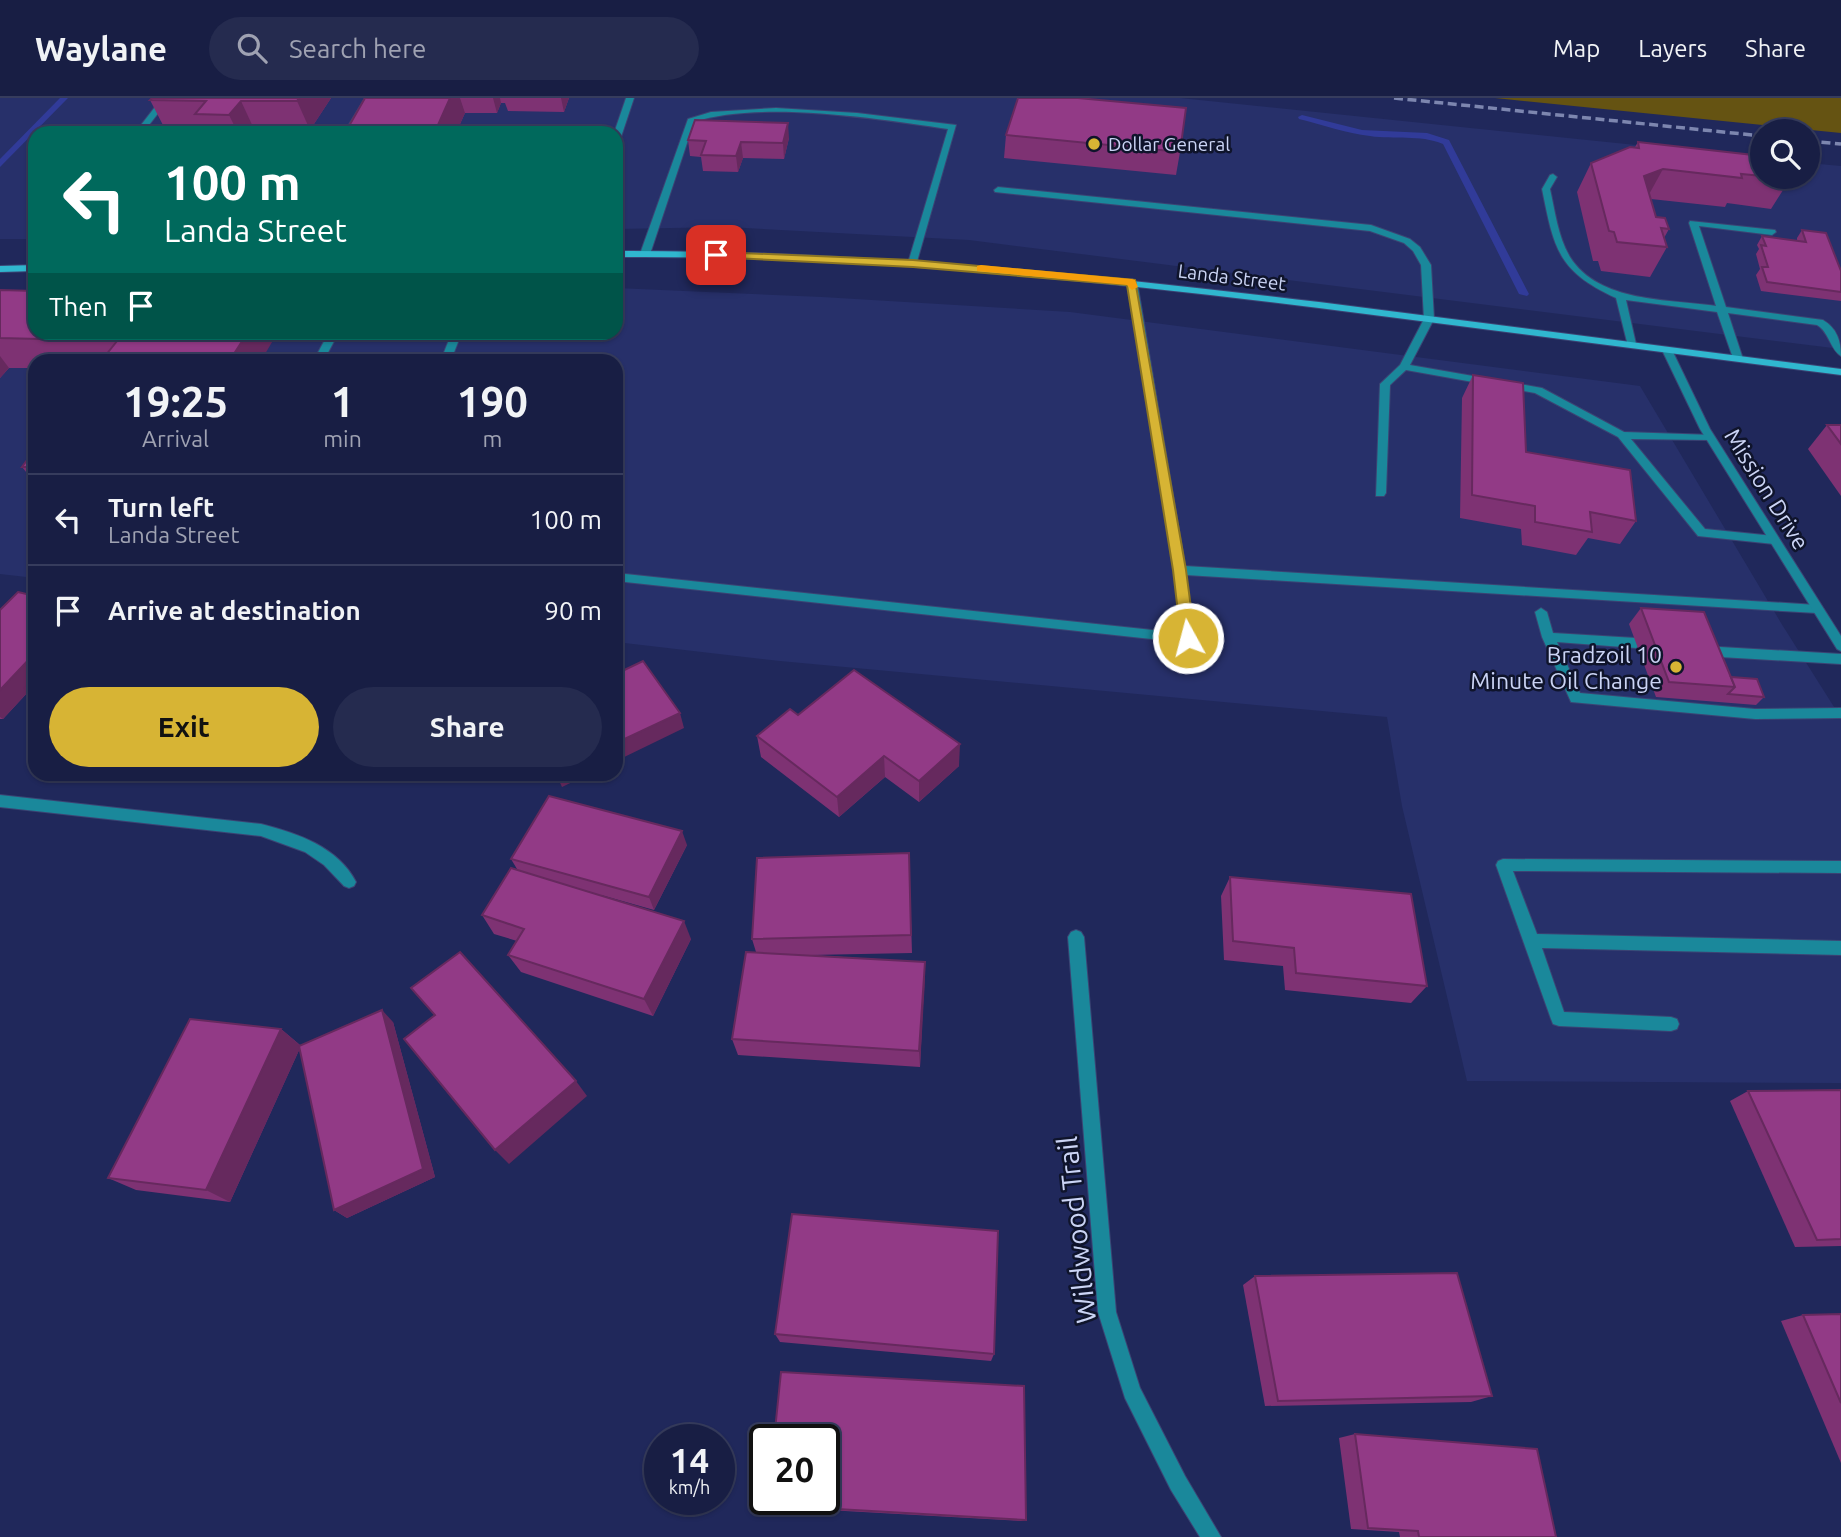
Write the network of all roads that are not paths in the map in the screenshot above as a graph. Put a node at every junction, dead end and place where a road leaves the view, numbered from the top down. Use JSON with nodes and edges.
{"nodes":[{"id":1,"x":166,"y":98,"type":"edge"},
{"id":2,"x":369,"y":98,"type":"edge"},
{"id":3,"x":630,"y":98,"type":"edge"},
{"id":4,"x":145,"y":126,"type":"edge"},
{"id":5,"x":352,"y":126,"type":"edge"},
{"id":6,"x":621,"y":126,"type":"edge"},
{"id":7,"x":1553,"y":177,"type":"dead end"},
{"id":8,"x":998,"y":190,"type":"dead end"},
{"id":9,"x":1772,"y":232,"type":"dead end"},
{"id":10,"x":623,"y":254,"type":"edge"},
{"id":11,"x":645,"y":254,"type":"junction"},
{"id":12,"x":913,"y":263,"type":"junction"},
{"id":13,"x":0,"y":268,"type":"edge"},
{"id":14,"x":28,"y":268,"type":"edge"},
{"id":15,"x":1132,"y":282,"type":"junction"},
{"id":16,"x":1620,"y":296,"type":"junction"},
{"id":17,"x":1721,"y":307,"type":"junction"},
{"id":18,"x":1429,"y":319,"type":"junction"},
{"id":19,"x":1631,"y":344,"type":"junction"},
{"id":20,"x":1667,"y":350,"type":"junction"},
{"id":21,"x":1841,"y":353,"type":"edge"},
{"id":22,"x":1738,"y":359,"type":"junction"},
{"id":23,"x":1404,"y":367,"type":"junction"},
{"id":24,"x":1841,"y":372,"type":"edge"},
{"id":25,"x":1622,"y":435,"type":"junction"},
{"id":26,"x":1709,"y":437,"type":"junction"},
{"id":27,"x":1380,"y":493,"type":"dead end"},
{"id":28,"x":1774,"y":540,"type":"junction"},
{"id":29,"x":1180,"y":570,"type":"junction"},
{"id":30,"x":623,"y":578,"type":"edge"},
{"id":31,"x":1817,"y":609,"type":"junction"},
{"id":32,"x":1541,"y":612,"type":"dead end"},
{"id":33,"x":1548,"y":637,"type":"junction"},
{"id":34,"x":1636,"y":643,"type":"dead end"},
{"id":35,"x":1841,"y":646,"type":"edge"},
{"id":36,"x":1700,"y":651,"type":"edge"},
{"id":37,"x":1841,"y":660,"type":"edge"},
{"id":38,"x":1841,"y":713,"type":"edge"},
{"id":39,"x":0,"y":801,"type":"edge"},
{"id":40,"x":1841,"y":867,"type":"edge"},
{"id":41,"x":349,"y":882,"type":"dead end"},
{"id":42,"x":1076,"y":937,"type":"dead end"},
{"id":43,"x":1532,"y":941,"type":"junction"},
{"id":44,"x":1841,"y":948,"type":"edge"},
{"id":45,"x":1671,"y":1024,"type":"dead end"},
{"id":46,"x":1211,"y":1537,"type":"edge"}],
"edges":[{"from":1,"to":4,"type":"street"},
{"from":2,"to":5,"type":"street"},
{"from":3,"to":6,"type":"street"},
{"from":7,"to":16,"type":"street"},
{"from":8,"to":18,"type":"street"},
{"from":9,"to":17,"type":"street"},
{"from":10,"to":11,"type":"street","name":"Landa Street"},
{"from":11,"to":12,"type":"street","name":"Landa Street"},
{"from":11,"to":12,"type":"street"},
{"from":12,"to":15,"type":"street","name":"Landa Street"},
{"from":13,"to":14,"type":"street"},
{"from":15,"to":18,"type":"street","name":"Landa Street"},
{"from":15,"to":29,"type":"street"},
{"from":16,"to":17,"type":"street"},
{"from":16,"to":19,"type":"street"},
{"from":17,"to":21,"type":"street"},
{"from":17,"to":22,"type":"street"},
{"from":18,"to":19,"type":"street","name":"Landa Street"},
{"from":18,"to":23,"type":"street"},
{"from":19,"to":20,"type":"street","name":"Landa Street"},
{"from":20,"to":22,"type":"street","name":"Landa Street"},
{"from":20,"to":26,"type":"street","name":"Mission Drive"},
{"from":22,"to":24,"type":"street","name":"Landa Street"},
{"from":23,"to":25,"type":"street"},
{"from":23,"to":27,"type":"street"},
{"from":25,"to":26,"type":"street"},
{"from":25,"to":28,"type":"street"},
{"from":26,"to":28,"type":"street","name":"Mission Drive"},
{"from":28,"to":31,"type":"street","name":"Mission Drive"},
{"from":29,"to":30,"type":"street"},
{"from":29,"to":31,"type":"street"},
{"from":31,"to":35,"type":"street","name":"Mission Drive"},
{"from":32,"to":33,"type":"street"},
{"from":33,"to":34,"type":"street"},
{"from":33,"to":38,"type":"street"},
{"from":36,"to":37,"type":"street"},
{"from":39,"to":41,"type":"street"},
{"from":40,"to":43,"type":"street"},
{"from":42,"to":46,"type":"street","name":"Wildwood Trail"},
{"from":43,"to":44,"type":"street"},
{"from":43,"to":45,"type":"street"}]}
